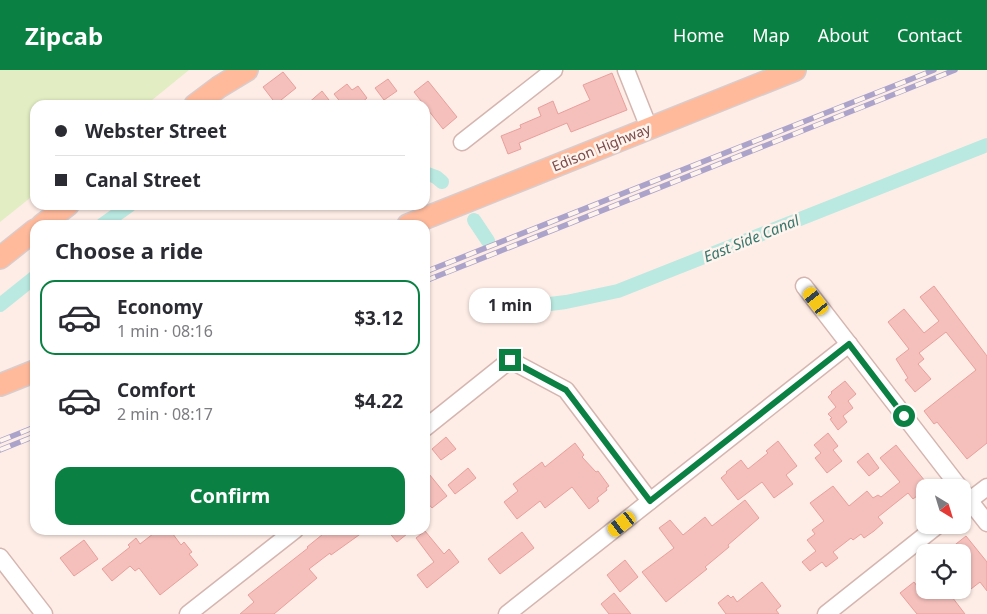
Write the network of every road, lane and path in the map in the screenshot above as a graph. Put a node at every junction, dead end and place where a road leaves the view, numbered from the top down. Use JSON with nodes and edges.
{"nodes":[{"id":1,"x":234,"y":70,"type":"edge"},
{"id":2,"x":247,"y":70,"type":"edge"},
{"id":3,"x":554,"y":70,"type":"edge"},
{"id":4,"x":626,"y":70,"type":"edge"},
{"id":5,"x":794,"y":70,"type":"edge"},
{"id":6,"x":219,"y":87,"type":"junction"},
{"id":7,"x":202,"y":100,"type":"edge"},
{"id":8,"x":649,"y":128,"type":"junction"},
{"id":9,"x":462,"y":142,"type":"dead end"},
{"id":10,"x":62,"y":210,"type":"edge"},
{"id":11,"x":48,"y":220,"type":"edge"},
{"id":12,"x":420,"y":220,"type":"edge"},
{"id":13,"x":30,"y":234,"type":"edge"},
{"id":14,"x":0,"y":258,"type":"edge"},
{"id":15,"x":804,"y":286,"type":"dead end"},
{"id":16,"x":849,"y":344,"type":"junction"},
{"id":17,"x":30,"y":373,"type":"edge"},
{"id":18,"x":0,"y":385,"type":"edge"},
{"id":19,"x":430,"y":424,"type":"edge"},
{"id":20,"x":951,"y":479,"type":"edge"},
{"id":21,"x":987,"y":487,"type":"edge"},
{"id":22,"x":971,"y":493,"type":"edge"},
{"id":23,"x":650,"y":501,"type":"junction"},
{"id":24,"x":971,"y":504,"type":"edge"},
{"id":25,"x":987,"y":523,"type":"edge"},
{"id":26,"x":927,"y":534,"type":"edge"},
{"id":27,"x":289,"y":535,"type":"edge"},
{"id":28,"x":0,"y":557,"type":"edge"},
{"id":29,"x":44,"y":614,"type":"edge"},
{"id":30,"x":188,"y":614,"type":"edge"},
{"id":31,"x":507,"y":614,"type":"edge"},
{"id":32,"x":826,"y":614,"type":"edge"}],
"edges":[{"from":1,"to":6,"type":"main road"},
{"from":2,"to":6,"type":"main road"},
{"from":3,"to":9,"type":"street"},
{"from":4,"to":8,"type":"street"},
{"from":5,"to":8,"type":"main road","name":"Edison Highway"},
{"from":6,"to":7,"type":"main road"},
{"from":8,"to":12,"type":"main road","name":"Edison Highway"},
{"from":10,"to":11,"type":"main road"},
{"from":13,"to":14,"type":"main road"},
{"from":15,"to":16,"type":"street"},
{"from":16,"to":20,"type":"street"},
{"from":16,"to":23,"type":"street"},
{"from":17,"to":18,"type":"main road"},
{"from":19,"to":23,"type":"street"},
{"from":21,"to":22,"type":"street"},
{"from":23,"to":31,"type":"street"},
{"from":24,"to":25,"type":"street"},
{"from":26,"to":32,"type":"street"},
{"from":27,"to":30,"type":"street"},
{"from":28,"to":29,"type":"street"}]}
